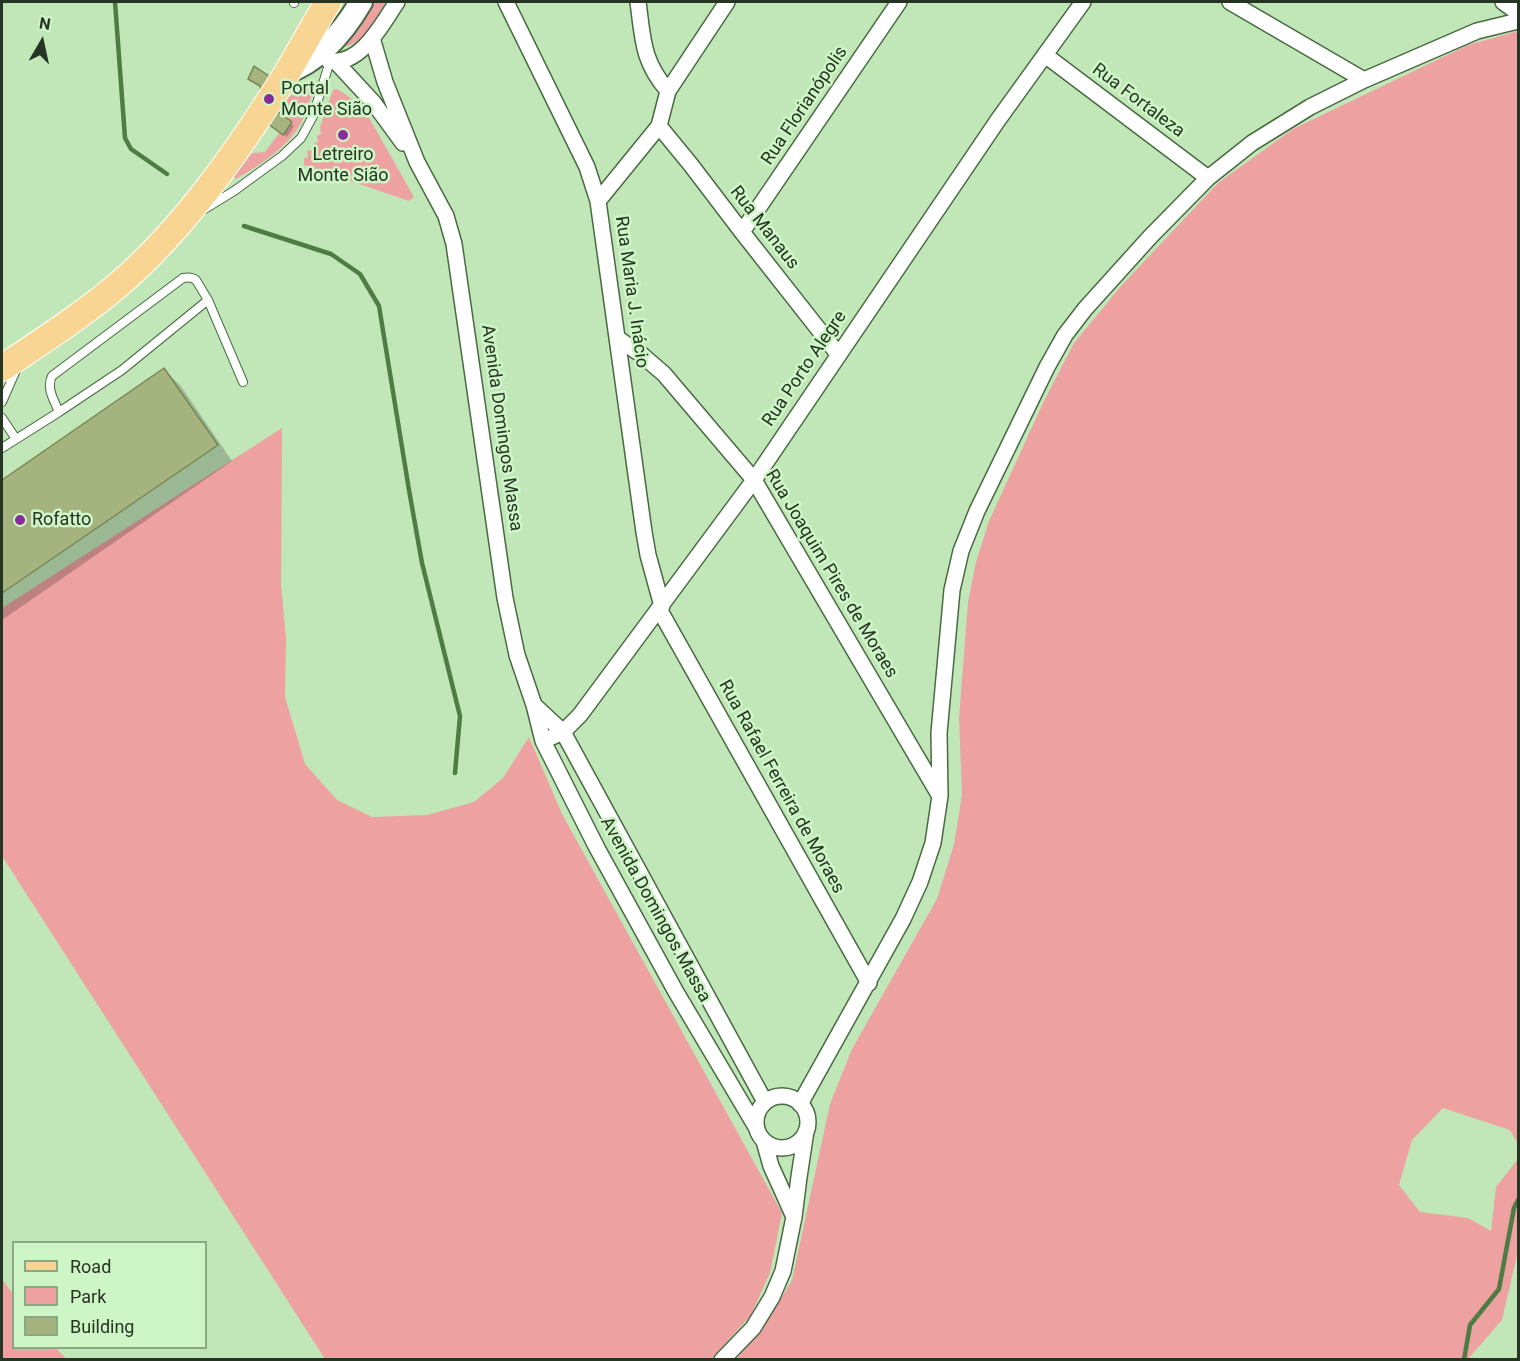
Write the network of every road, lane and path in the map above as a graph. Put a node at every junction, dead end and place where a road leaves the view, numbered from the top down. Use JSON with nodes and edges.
{"nodes":[{"id":1,"x":328,"y":2,"type":"edge"},
{"id":2,"x":362,"y":2,"type":"edge"},
{"id":3,"x":397,"y":2,"type":"edge"},
{"id":4,"x":506,"y":2,"type":"edge"},
{"id":5,"x":638,"y":2,"type":"edge"},
{"id":6,"x":727,"y":2,"type":"edge"},
{"id":7,"x":900,"y":2,"type":"edge"},
{"id":8,"x":1083,"y":2,"type":"edge"},
{"id":9,"x":1230,"y":2,"type":"edge"},
{"id":10,"x":1503,"y":2,"type":"edge"},
{"id":11,"x":1518,"y":13,"type":"edge"},
{"id":12,"x":1518,"y":21,"type":"edge"},
{"id":13,"x":372,"y":38,"type":"junction"},
{"id":14,"x":1045,"y":55,"type":"junction"},
{"id":15,"x":327,"y":60,"type":"junction"},
{"id":16,"x":287,"y":72,"type":"junction"},
{"id":17,"x":1364,"y":80,"type":"junction"},
{"id":18,"x":668,"y":91,"type":"junction"},
{"id":19,"x":659,"y":126,"type":"junction"},
{"id":20,"x":417,"y":162,"type":"junction"},
{"id":21,"x":1208,"y":178,"type":"junction"},
{"id":22,"x":598,"y":201,"type":"junction"},
{"id":23,"x":177,"y":226,"type":"junction"},
{"id":24,"x":742,"y":232,"type":"junction"},
{"id":25,"x":208,"y":300,"type":"junction"},
{"id":26,"x":618,"y":338,"type":"junction"},
{"id":27,"x":23,"y":354,"type":"junction"},
{"id":28,"x":838,"y":354,"type":"junction"},
{"id":29,"x":2,"y":368,"type":"edge"},
{"id":30,"x":243,"y":382,"type":"dead end"},
{"id":31,"x":2,"y":402,"type":"edge"},
{"id":32,"x":59,"y":412,"type":"junction"},
{"id":33,"x":2,"y":418,"type":"edge"},
{"id":34,"x":16,"y":439,"type":"junction"},
{"id":35,"x":2,"y":448,"type":"edge"},
{"id":36,"x":754,"y":480,"type":"junction"},
{"id":37,"x":660,"y":608,"type":"junction"},
{"id":38,"x":534,"y":705,"type":"junction"},
{"id":39,"x":563,"y":732,"type":"junction"},
{"id":40,"x":543,"y":741,"type":"junction"},
{"id":41,"x":940,"y":796,"type":"junction"},
{"id":42,"x":869,"y":983,"type":"junction"},
{"id":43,"x":765,"y":1102,"type":"junction"},
{"id":44,"x":800,"y":1104,"type":"junction"},
{"id":45,"x":806,"y":1131,"type":"junction"},
{"id":46,"x":760,"y":1134,"type":"junction"},
{"id":47,"x":794,"y":1217,"type":"junction"},
{"id":48,"x":722,"y":1359,"type":"edge"}],
"edges":[{"from":1,"to":16,"type":"main road"},
{"from":2,"to":15,"type":"street"},
{"from":3,"to":13,"type":"street"},
{"from":4,"to":22,"type":"street","name":"Rua Maria J. Inácio"},
{"from":5,"to":18,"type":"street"},
{"from":6,"to":18,"type":"street"},
{"from":7,"to":24,"type":"street","name":"Rua Florianópolis"},
{"from":8,"to":14,"type":"street","name":"Rua Porto Alegre"},
{"from":9,"to":17,"type":"street"},
{"from":10,"to":11,"type":"street"},
{"from":12,"to":17,"type":"street"},
{"from":13,"to":15,"type":"street"},
{"from":13,"to":20,"type":"street","name":"Avenida Domingos Massa"},
{"from":14,"to":21,"type":"street","name":"Rua Fortaleza"},
{"from":14,"to":28,"type":"street","name":"Rua Porto Alegre"},
{"from":15,"to":16,"type":"street"},
{"from":15,"to":20,"type":"street","name":"Avenida Domingos Massa"},
{"from":15,"to":23,"type":"lane"},
{"from":16,"to":23,"type":"main road"},
{"from":17,"to":21,"type":"street"},
{"from":18,"to":19,"type":"street"},
{"from":19,"to":22,"type":"street"},
{"from":19,"to":24,"type":"street","name":"Rua Manaus"},
{"from":20,"to":38,"type":"street","name":"Avenida Domingos Massa"},
{"from":21,"to":41,"type":"street"},
{"from":22,"to":26,"type":"street","name":"Rua Maria J. Inácio"},
{"from":23,"to":27,"type":"main road"},
{"from":24,"to":28,"type":"street","name":"Rua Manaus"},
{"from":25,"to":30,"type":"lane"},
{"from":25,"to":32,"type":"lane"},
{"from":25,"to":32,"type":"lane"},
{"from":26,"to":36,"type":"street","name":"Rua Joaquim Pires de Moraes"},
{"from":26,"to":37,"type":"street","name":"Rua Maria J. Inácio"},
{"from":27,"to":29,"type":"main road"},
{"from":27,"to":31,"type":"lane"},
{"from":28,"to":36,"type":"street","name":"Rua Porto Alegre"},
{"from":32,"to":34,"type":"lane"},
{"from":33,"to":34,"type":"lane"},
{"from":34,"to":35,"type":"lane"},
{"from":36,"to":37,"type":"street","name":"Rua Porto Alegre"},
{"from":36,"to":41,"type":"street","name":"Rua Joaquim Pires de Moraes"},
{"from":37,"to":39,"type":"street","name":"Rua Porto Alegre"},
{"from":37,"to":42,"type":"street","name":"Rua Rafael Ferreira de Moraes"},
{"from":38,"to":39,"type":"street","name":"Avenida Domingos Massa"},
{"from":38,"to":40,"type":"street","name":"Avenida Domingos Massa"},
{"from":39,"to":40,"type":"street","name":"Rua Porto Alegre"},
{"from":39,"to":43,"type":"street","name":"Avenida Domingos Massa"},
{"from":40,"to":46,"type":"street","name":"Avenida Domingos Massa"},
{"from":41,"to":42,"type":"street"},
{"from":42,"to":44,"type":"street"},
{"from":43,"to":44,"type":"street"},
{"from":43,"to":46,"type":"street"},
{"from":44,"to":45,"type":"street"},
{"from":45,"to":46,"type":"street"},
{"from":45,"to":47,"type":"street"},
{"from":46,"to":47,"type":"street","name":"Avenida Domingos Massa"},
{"from":47,"to":48,"type":"street"}]}
